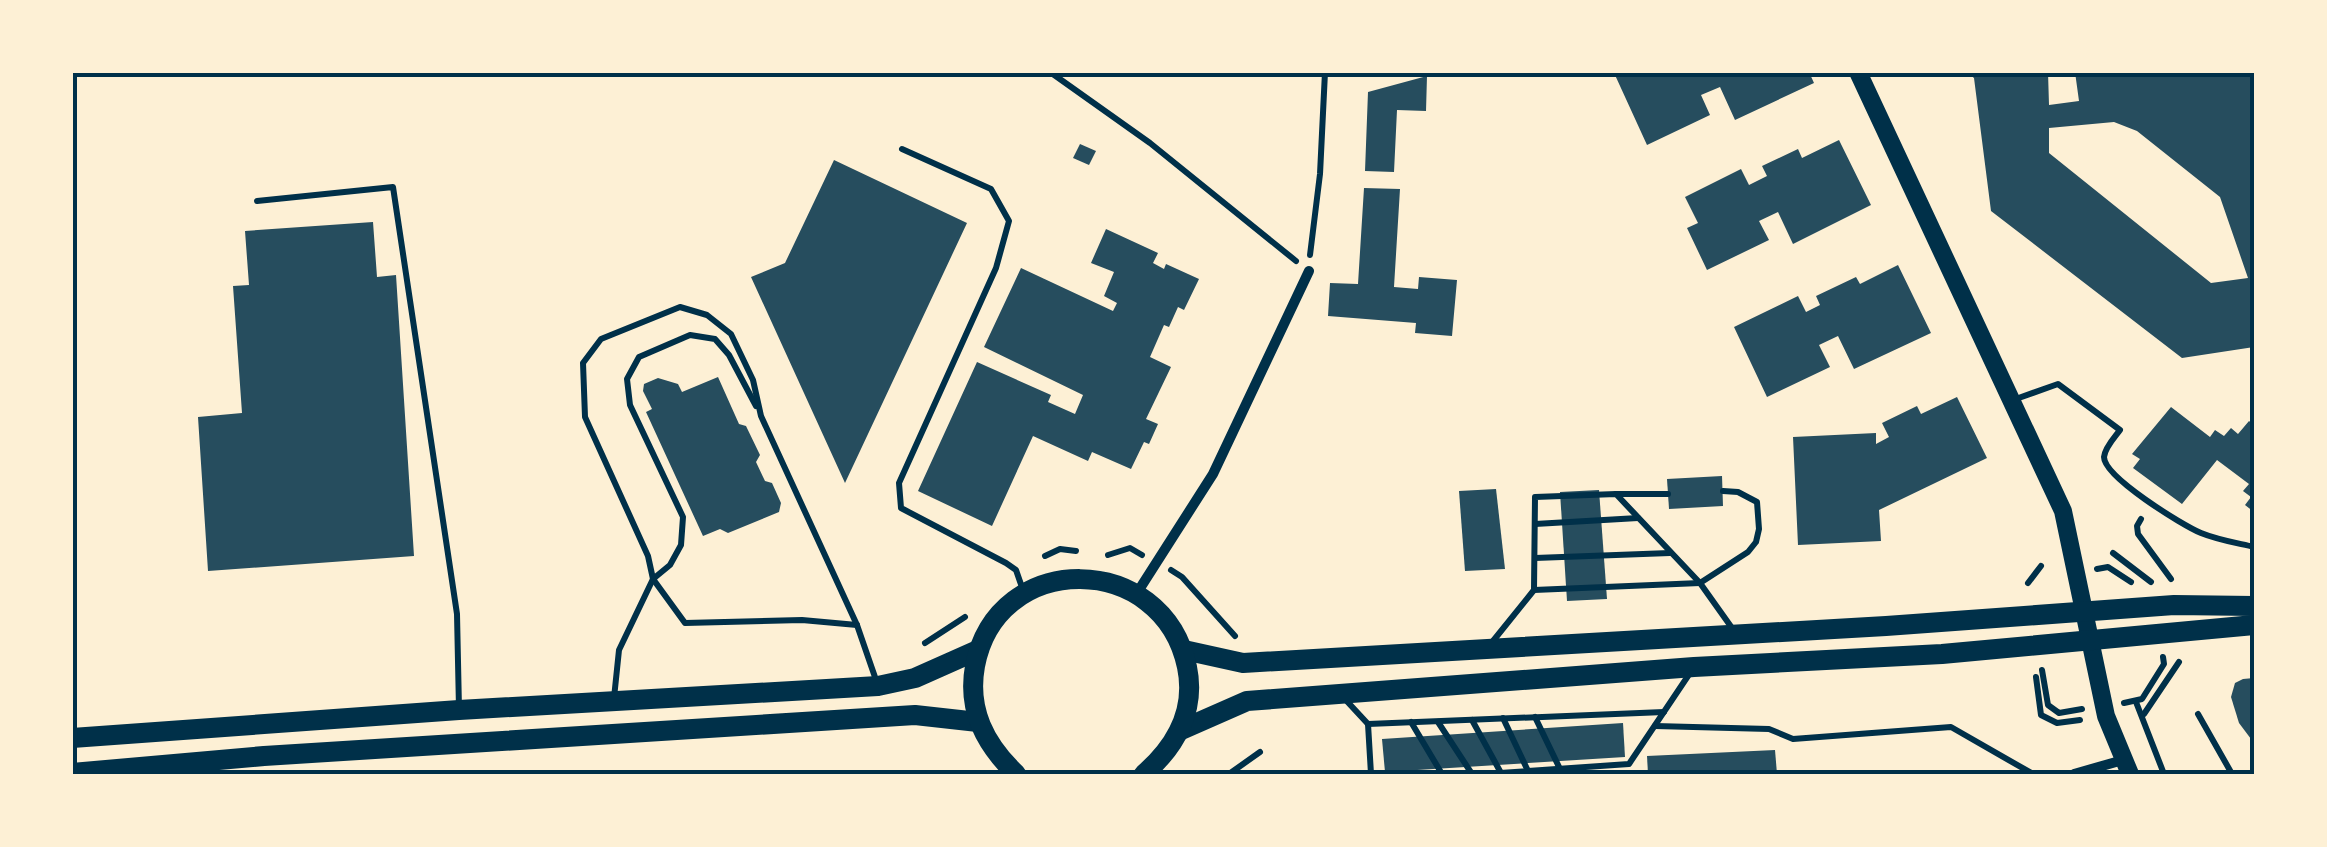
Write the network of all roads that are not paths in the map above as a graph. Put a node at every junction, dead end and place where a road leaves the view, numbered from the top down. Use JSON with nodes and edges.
{"nodes":[{"id":1,"x":1858,"y":72,"type":"edge"},
{"id":2,"x":902,"y":150,"type":"dead end"},
{"id":3,"x":258,"y":201,"type":"dead end"},
{"id":4,"x":1308,"y":271,"type":"road end"},
{"id":5,"x":2012,"y":401,"type":"junction"},
{"id":6,"x":761,"y":416,"type":"junction"},
{"id":7,"x":1722,"y":492,"type":"dead end"},
{"id":8,"x":1616,"y":494,"type":"junction"},
{"id":9,"x":1668,"y":494,"type":"dead end"},
{"id":10,"x":1639,"y":518,"type":"junction"},
{"id":11,"x":1535,"y":524,"type":"junction"},
{"id":12,"x":2254,"y":548,"type":"edge"},
{"id":13,"x":1672,"y":553,"type":"junction"},
{"id":14,"x":1534,"y":558,"type":"junction"},
{"id":15,"x":653,"y":579,"type":"junction"},
{"id":16,"x":1700,"y":583,"type":"junction"},
{"id":17,"x":1534,"y":590,"type":"junction"},
{"id":18,"x":1137,"y":593,"type":"junction"},
{"id":19,"x":1025,"y":594,"type":"junction"},
{"id":20,"x":2254,"y":606,"type":"edge"},
{"id":21,"x":2082,"y":612,"type":"junction"},
{"id":22,"x":857,"y":625,"type":"junction"},
{"id":23,"x":2254,"y":625,"type":"edge"},
{"id":24,"x":1736,"y":633,"type":"junction"},
{"id":25,"x":2090,"y":642,"type":"junction"},
{"id":26,"x":978,"y":650,"type":"junction"},
{"id":27,"x":1184,"y":650,"type":"junction"},
{"id":28,"x":1487,"y":650,"type":"junction"},
{"id":29,"x":1694,"y":667,"type":"junction"},
{"id":30,"x":878,"y":686,"type":"junction"},
{"id":31,"x":1340,"y":694,"type":"junction"},
{"id":32,"x":614,"y":702,"type":"junction"},
{"id":33,"x":459,"y":710,"type":"junction"},
{"id":34,"x":1664,"y":712,"type":"junction"},
{"id":35,"x":2198,"y":714,"type":"dead end"},
{"id":36,"x":1535,"y":717,"type":"junction"},
{"id":37,"x":1503,"y":718,"type":"junction"},
{"id":38,"x":1472,"y":720,"type":"junction"},
{"id":39,"x":1437,"y":721,"type":"junction"},
{"id":40,"x":978,"y":722,"type":"junction"},
{"id":41,"x":1411,"y":722,"type":"junction"},
{"id":42,"x":1368,"y":724,"type":"junction"},
{"id":43,"x":1655,"y":726,"type":"junction"},
{"id":44,"x":1181,"y":730,"type":"junction"},
{"id":45,"x":76,"y":736,"type":"edge"},
{"id":46,"x":264,"y":765,"type":"edge"},
{"id":47,"x":2126,"y":767,"type":"edge"},
{"id":48,"x":1560,"y":769,"type":"junction"},
{"id":49,"x":1528,"y":771,"type":"junction"},
{"id":50,"x":72,"y":773,"type":"edge"},
{"id":51,"x":1016,"y":774,"type":"edge"},
{"id":52,"x":1144,"y":774,"type":"edge"},
{"id":53,"x":1371,"y":774,"type":"edge"},
{"id":54,"x":1442,"y":774,"type":"edge"},
{"id":55,"x":1472,"y":774,"type":"edge"},
{"id":56,"x":1485,"y":774,"type":"edge"},
{"id":57,"x":1500,"y":774,"type":"edge"},
{"id":58,"x":2033,"y":774,"type":"edge"},
{"id":59,"x":2074,"y":774,"type":"edge"},
{"id":60,"x":2232,"y":774,"type":"edge"}],
"edges":[{"from":1,"to":5,"type":"street"},
{"from":2,"to":19,"type":"lane"},
{"from":3,"to":33,"type":"lane"},
{"from":4,"to":18,"type":"street"},
{"from":5,"to":12,"type":"lane"},
{"from":5,"to":21,"type":"street"},
{"from":6,"to":15,"type":"lane"},
{"from":6,"to":15,"type":"lane"},
{"from":6,"to":22,"type":"lane"},
{"from":7,"to":16,"type":"lane"},
{"from":8,"to":9,"type":"lane"},
{"from":8,"to":10,"type":"lane"},
{"from":8,"to":11,"type":"lane"},
{"from":10,"to":11,"type":"lane"},
{"from":10,"to":13,"type":"lane"},
{"from":11,"to":14,"type":"lane"},
{"from":13,"to":14,"type":"lane"},
{"from":13,"to":16,"type":"lane"},
{"from":14,"to":17,"type":"lane"},
{"from":15,"to":22,"type":"lane"},
{"from":15,"to":32,"type":"lane"},
{"from":16,"to":17,"type":"lane"},
{"from":16,"to":24,"type":"lane"},
{"from":17,"to":28,"type":"lane"},
{"from":18,"to":19,"type":"main road"},
{"from":18,"to":27,"type":"main road"},
{"from":19,"to":26,"type":"main road"},
{"from":20,"to":21,"type":"main road"},
{"from":21,"to":24,"type":"main road"},
{"from":21,"to":25,"type":"street"},
{"from":22,"to":30,"type":"lane"},
{"from":23,"to":25,"type":"main road"},
{"from":24,"to":28,"type":"main road"},
{"from":25,"to":29,"type":"main road"},
{"from":25,"to":47,"type":"street"},
{"from":26,"to":30,"type":"main road"},
{"from":26,"to":40,"type":"main road"},
{"from":27,"to":28,"type":"main road"},
{"from":27,"to":44,"type":"main road"},
{"from":29,"to":31,"type":"main road"},
{"from":29,"to":34,"type":"lane"},
{"from":30,"to":32,"type":"main road"},
{"from":31,"to":42,"type":"lane"},
{"from":31,"to":44,"type":"main road"},
{"from":32,"to":33,"type":"main road"},
{"from":33,"to":45,"type":"main road"},
{"from":34,"to":36,"type":"lane"},
{"from":34,"to":43,"type":"lane"},
{"from":35,"to":60,"type":"lane"},
{"from":36,"to":37,"type":"lane"},
{"from":36,"to":48,"type":"lane"},
{"from":37,"to":38,"type":"lane"},
{"from":37,"to":49,"type":"lane"},
{"from":38,"to":39,"type":"lane"},
{"from":38,"to":57,"type":"lane"},
{"from":39,"to":41,"type":"lane"},
{"from":39,"to":55,"type":"lane"},
{"from":40,"to":46,"type":"main road"},
{"from":40,"to":51,"type":"main road"},
{"from":41,"to":42,"type":"lane"},
{"from":41,"to":54,"type":"lane"},
{"from":42,"to":53,"type":"lane"},
{"from":43,"to":48,"type":"lane"},
{"from":43,"to":58,"type":"lane"},
{"from":44,"to":52,"type":"main road"},
{"from":46,"to":50,"type":"main road"},
{"from":47,"to":59,"type":"street"},
{"from":48,"to":49,"type":"lane"},
{"from":49,"to":57,"type":"lane"},
{"from":56,"to":57,"type":"lane"}]}
